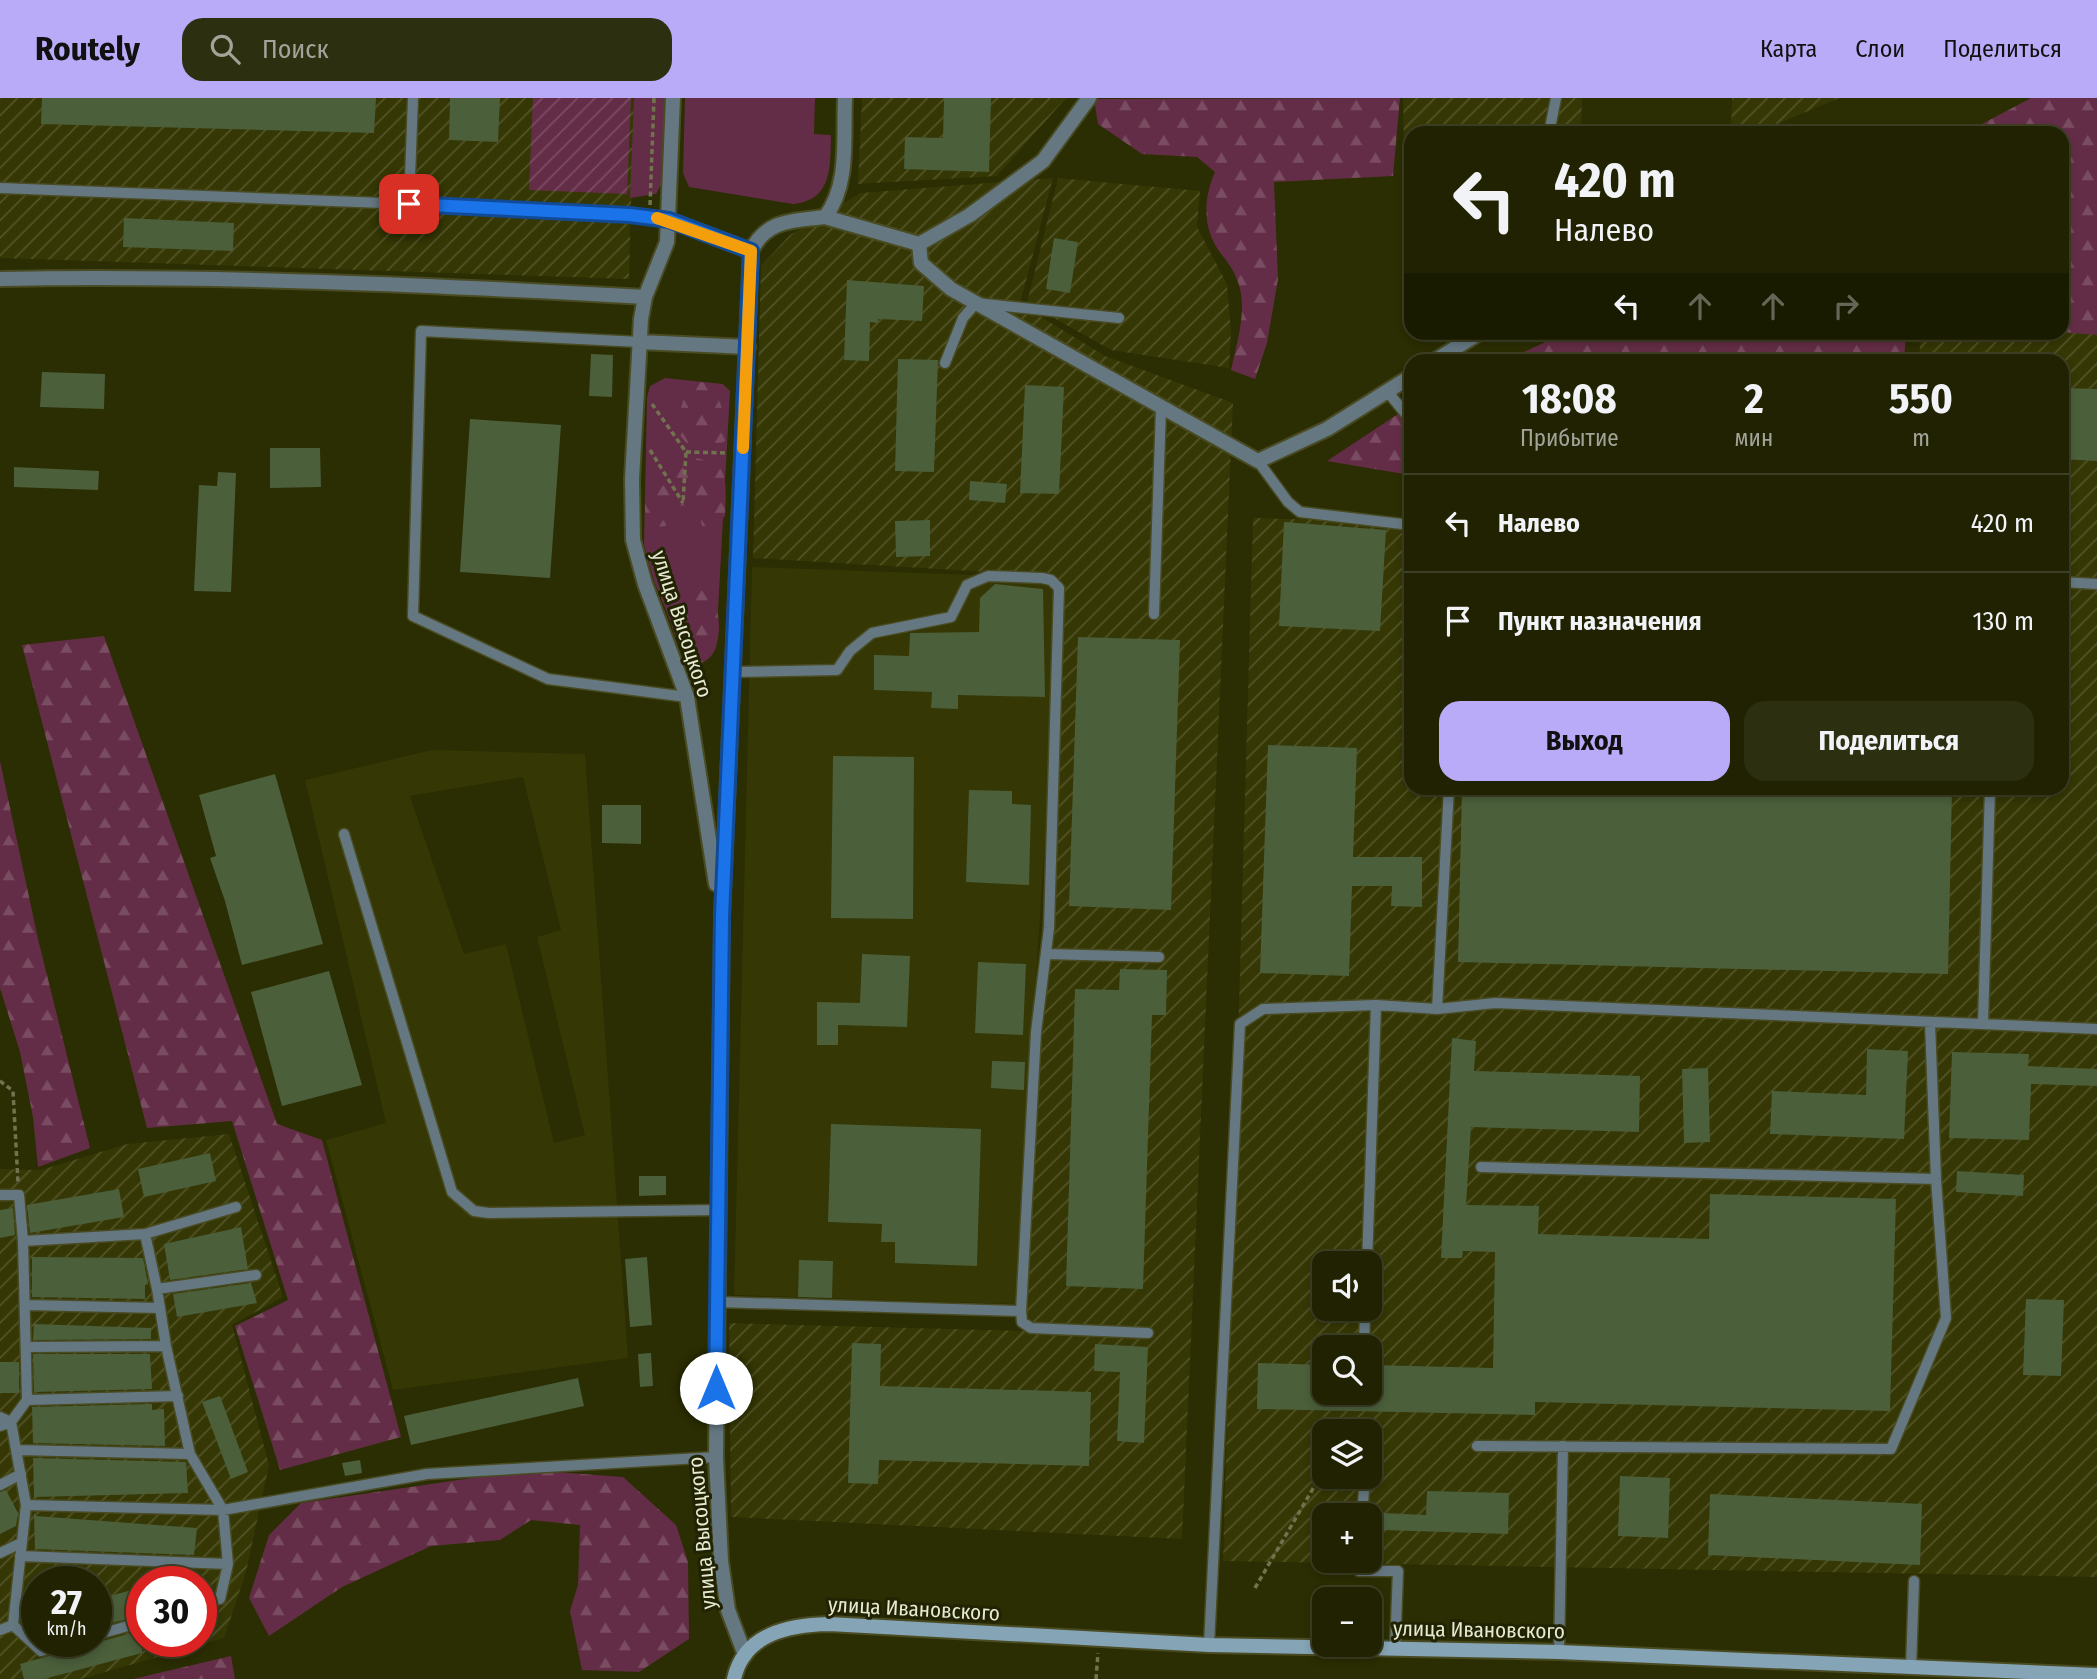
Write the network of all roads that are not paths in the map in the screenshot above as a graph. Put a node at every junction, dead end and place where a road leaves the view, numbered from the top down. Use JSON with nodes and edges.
{"nodes":[{"id":1,"x":413,"y":98,"type":"edge"},
{"id":2,"x":673,"y":98,"type":"edge"},
{"id":3,"x":845,"y":98,"type":"edge"},
{"id":4,"x":1089,"y":98,"type":"edge"},
{"id":5,"x":1556,"y":98,"type":"edge"},
{"id":6,"x":1550,"y":126,"type":"edge"},
{"id":7,"x":0,"y":188,"type":"edge"},
{"id":8,"x":409,"y":204,"type":"junction"},
{"id":9,"x":825,"y":217,"type":"junction"},
{"id":10,"x":669,"y":220,"type":"junction"},
{"id":11,"x":919,"y":244,"type":"junction"},
{"id":12,"x":751,"y":251,"type":"junction"},
{"id":13,"x":0,"y":279,"type":"edge"},
{"id":14,"x":645,"y":297,"type":"junction"},
{"id":15,"x":976,"y":303,"type":"junction"},
{"id":16,"x":1119,"y":318,"type":"dead end"},
{"id":17,"x":1468,"y":340,"type":"edge"},
{"id":18,"x":640,"y":342,"type":"junction"},
{"id":19,"x":748,"y":347,"type":"junction"},
{"id":20,"x":1446,"y":354,"type":"edge"},
{"id":21,"x":945,"y":363,"type":"dead end"},
{"id":22,"x":1404,"y":381,"type":"edge"},
{"id":23,"x":1387,"y":391,"type":"junction"},
{"id":24,"x":1161,"y":408,"type":"junction"},
{"id":25,"x":1404,"y":412,"type":"edge"},
{"id":26,"x":1258,"y":461,"type":"junction"},
{"id":27,"x":1404,"y":524,"type":"edge"},
{"id":28,"x":2069,"y":582,"type":"edge"},
{"id":29,"x":2097,"y":584,"type":"edge"},
{"id":30,"x":1154,"y":614,"type":"dead end"},
{"id":31,"x":732,"y":672,"type":"junction"},
{"id":32,"x":687,"y":697,"type":"junction"},
{"id":33,"x":1449,"y":795,"type":"edge"},
{"id":34,"x":1990,"y":795,"type":"edge"},
{"id":35,"x":344,"y":834,"type":"dead end"},
{"id":36,"x":722,"y":917,"type":"junction"},
{"id":37,"x":1046,"y":954,"type":"junction"},
{"id":38,"x":1159,"y":957,"type":"dead end"},
{"id":39,"x":1376,"y":1005,"type":"junction"},
{"id":40,"x":1437,"y":1009,"type":"junction"},
{"id":41,"x":1930,"y":1023,"type":"junction"},
{"id":42,"x":1983,"y":1024,"type":"junction"},
{"id":43,"x":2097,"y":1029,"type":"edge"},
{"id":44,"x":1481,"y":1167,"type":"dead end"},
{"id":45,"x":1936,"y":1179,"type":"junction"},
{"id":46,"x":0,"y":1195,"type":"edge"},
{"id":47,"x":236,"y":1207,"type":"dead end"},
{"id":48,"x":717,"y":1210,"type":"junction"},
{"id":49,"x":145,"y":1234,"type":"junction"},
{"id":50,"x":23,"y":1241,"type":"junction"},
{"id":51,"x":1367,"y":1251,"type":"edge"},
{"id":52,"x":256,"y":1275,"type":"dead end"},
{"id":53,"x":157,"y":1289,"type":"junction"},
{"id":54,"x":717,"y":1302,"type":"junction"},
{"id":55,"x":26,"y":1305,"type":"junction"},
{"id":56,"x":159,"y":1308,"type":"junction"},
{"id":57,"x":1021,"y":1311,"type":"junction"},
{"id":58,"x":1148,"y":1333,"type":"dead end"},
{"id":59,"x":166,"y":1346,"type":"junction"},
{"id":60,"x":27,"y":1347,"type":"junction"},
{"id":61,"x":178,"y":1396,"type":"junction"},
{"id":62,"x":27,"y":1400,"type":"junction"},
{"id":63,"x":0,"y":1417,"type":"edge"},
{"id":64,"x":11,"y":1422,"type":"junction"},
{"id":65,"x":0,"y":1426,"type":"edge"},
{"id":66,"x":1477,"y":1446,"type":"dead end"},
{"id":67,"x":1563,"y":1446,"type":"junction"},
{"id":68,"x":17,"y":1450,"type":"junction"},
{"id":69,"x":190,"y":1454,"type":"junction"},
{"id":70,"x":716,"y":1457,"type":"junction"},
{"id":71,"x":21,"y":1474,"type":"junction"},
{"id":72,"x":0,"y":1485,"type":"edge"},
{"id":73,"x":26,"y":1505,"type":"junction"},
{"id":74,"x":223,"y":1510,"type":"junction"},
{"id":75,"x":21,"y":1543,"type":"junction"},
{"id":76,"x":0,"y":1553,"type":"edge"},
{"id":77,"x":20,"y":1556,"type":"junction"},
{"id":78,"x":228,"y":1564,"type":"junction"},
{"id":79,"x":1382,"y":1571,"type":"edge"},
{"id":80,"x":1914,"y":1581,"type":"dead end"},
{"id":81,"x":217,"y":1600,"type":"edge"},
{"id":82,"x":13,"y":1625,"type":"junction"},
{"id":83,"x":0,"y":1630,"type":"edge"},
{"id":84,"x":21,"y":1632,"type":"edge"},
{"id":85,"x":1209,"y":1645,"type":"junction"},
{"id":86,"x":1395,"y":1650,"type":"junction"},
{"id":87,"x":1559,"y":1652,"type":"junction"},
{"id":88,"x":744,"y":1655,"type":"junction"},
{"id":89,"x":1911,"y":1668,"type":"junction"},
{"id":90,"x":2097,"y":1675,"type":"edge"},
{"id":91,"x":734,"y":1679,"type":"edge"}],
"edges":[{"from":1,"to":8,"type":"lane"},
{"from":2,"to":10,"type":"street"},
{"from":3,"to":9,"type":"street"},
{"from":4,"to":11,"type":"street"},
{"from":5,"to":6,"type":"lane"},
{"from":7,"to":8,"type":"lane"},
{"from":8,"to":10,"type":"lane"},
{"from":9,"to":11,"type":"street"},
{"from":9,"to":12,"type":"street"},
{"from":10,"to":12,"type":"street"},
{"from":10,"to":14,"type":"street","name":"улица Высоцкого"},
{"from":11,"to":15,"type":"street"},
{"from":12,"to":19,"type":"street","name":"улица Высоцкого"},
{"from":13,"to":14,"type":"street"},
{"from":14,"to":18,"type":"street","name":"улица Высоцкого"},
{"from":15,"to":16,"type":"lane"},
{"from":15,"to":21,"type":"lane"},
{"from":15,"to":24,"type":"street"},
{"from":17,"to":20,"type":"street"},
{"from":18,"to":19,"type":"street"},
{"from":18,"to":32,"type":"street","name":"улица Высоцкого"},
{"from":18,"to":32,"type":"lane"},
{"from":19,"to":31,"type":"street","name":"улица Высоцкого"},
{"from":22,"to":23,"type":"street"},
{"from":23,"to":25,"type":"lane"},
{"from":23,"to":26,"type":"street"},
{"from":24,"to":26,"type":"street"},
{"from":24,"to":30,"type":"lane"},
{"from":26,"to":27,"type":"lane"},
{"from":28,"to":29,"type":"lane"},
{"from":31,"to":36,"type":"street","name":"улица Высоцкого"},
{"from":31,"to":37,"type":"lane"},
{"from":32,"to":36,"type":"street","name":"улица Высоцкого"},
{"from":33,"to":40,"type":"lane"},
{"from":34,"to":42,"type":"lane"},
{"from":35,"to":48,"type":"lane"},
{"from":36,"to":48,"type":"street","name":"улица Высоцкого"},
{"from":37,"to":38,"type":"lane"},
{"from":37,"to":57,"type":"lane"},
{"from":39,"to":40,"type":"lane"},
{"from":39,"to":51,"type":"lane"},
{"from":39,"to":85,"type":"lane"},
{"from":40,"to":41,"type":"lane"},
{"from":41,"to":42,"type":"lane"},
{"from":41,"to":45,"type":"lane"},
{"from":42,"to":43,"type":"lane"},
{"from":44,"to":45,"type":"lane"},
{"from":45,"to":67,"type":"lane"},
{"from":46,"to":50,"type":"lane"},
{"from":47,"to":49,"type":"lane"},
{"from":48,"to":54,"type":"street","name":"улица Высоцкого"},
{"from":49,"to":50,"type":"lane"},
{"from":49,"to":53,"type":"lane"},
{"from":50,"to":55,"type":"lane"},
{"from":52,"to":53,"type":"lane"},
{"from":53,"to":56,"type":"lane"},
{"from":54,"to":57,"type":"lane"},
{"from":54,"to":70,"type":"street","name":"улица Высоцкого"},
{"from":55,"to":56,"type":"lane"},
{"from":55,"to":60,"type":"lane"},
{"from":56,"to":59,"type":"lane"},
{"from":57,"to":58,"type":"lane"},
{"from":59,"to":60,"type":"lane"},
{"from":59,"to":61,"type":"lane"},
{"from":60,"to":62,"type":"lane"},
{"from":61,"to":62,"type":"lane"},
{"from":61,"to":69,"type":"lane"},
{"from":62,"to":64,"type":"lane"},
{"from":63,"to":64,"type":"lane"},
{"from":64,"to":65,"type":"lane"},
{"from":64,"to":68,"type":"lane"},
{"from":66,"to":67,"type":"lane"},
{"from":67,"to":87,"type":"lane"},
{"from":68,"to":69,"type":"lane"},
{"from":68,"to":71,"type":"lane"},
{"from":69,"to":74,"type":"lane"},
{"from":70,"to":74,"type":"lane"},
{"from":70,"to":88,"type":"street","name":"улица Высоцкого"},
{"from":71,"to":72,"type":"lane"},
{"from":71,"to":73,"type":"lane"},
{"from":73,"to":74,"type":"lane"},
{"from":73,"to":75,"type":"lane"},
{"from":74,"to":78,"type":"lane"},
{"from":75,"to":76,"type":"lane"},
{"from":75,"to":77,"type":"lane"},
{"from":77,"to":78,"type":"lane"},
{"from":77,"to":82,"type":"lane"},
{"from":78,"to":81,"type":"lane"},
{"from":79,"to":86,"type":"lane"},
{"from":80,"to":89,"type":"lane"},
{"from":82,"to":83,"type":"lane"},
{"from":82,"to":84,"type":"lane"},
{"from":85,"to":86,"type":"main road","name":"улица Ивановского"},
{"from":85,"to":88,"type":"main road","name":"улица Ивановского"},
{"from":86,"to":87,"type":"main road","name":"улица Ивановского"},
{"from":87,"to":89,"type":"main road","name":"улица Ивановского"},
{"from":88,"to":91,"type":"main road"},
{"from":89,"to":90,"type":"main road","name":"улица Ивановского"}]}
